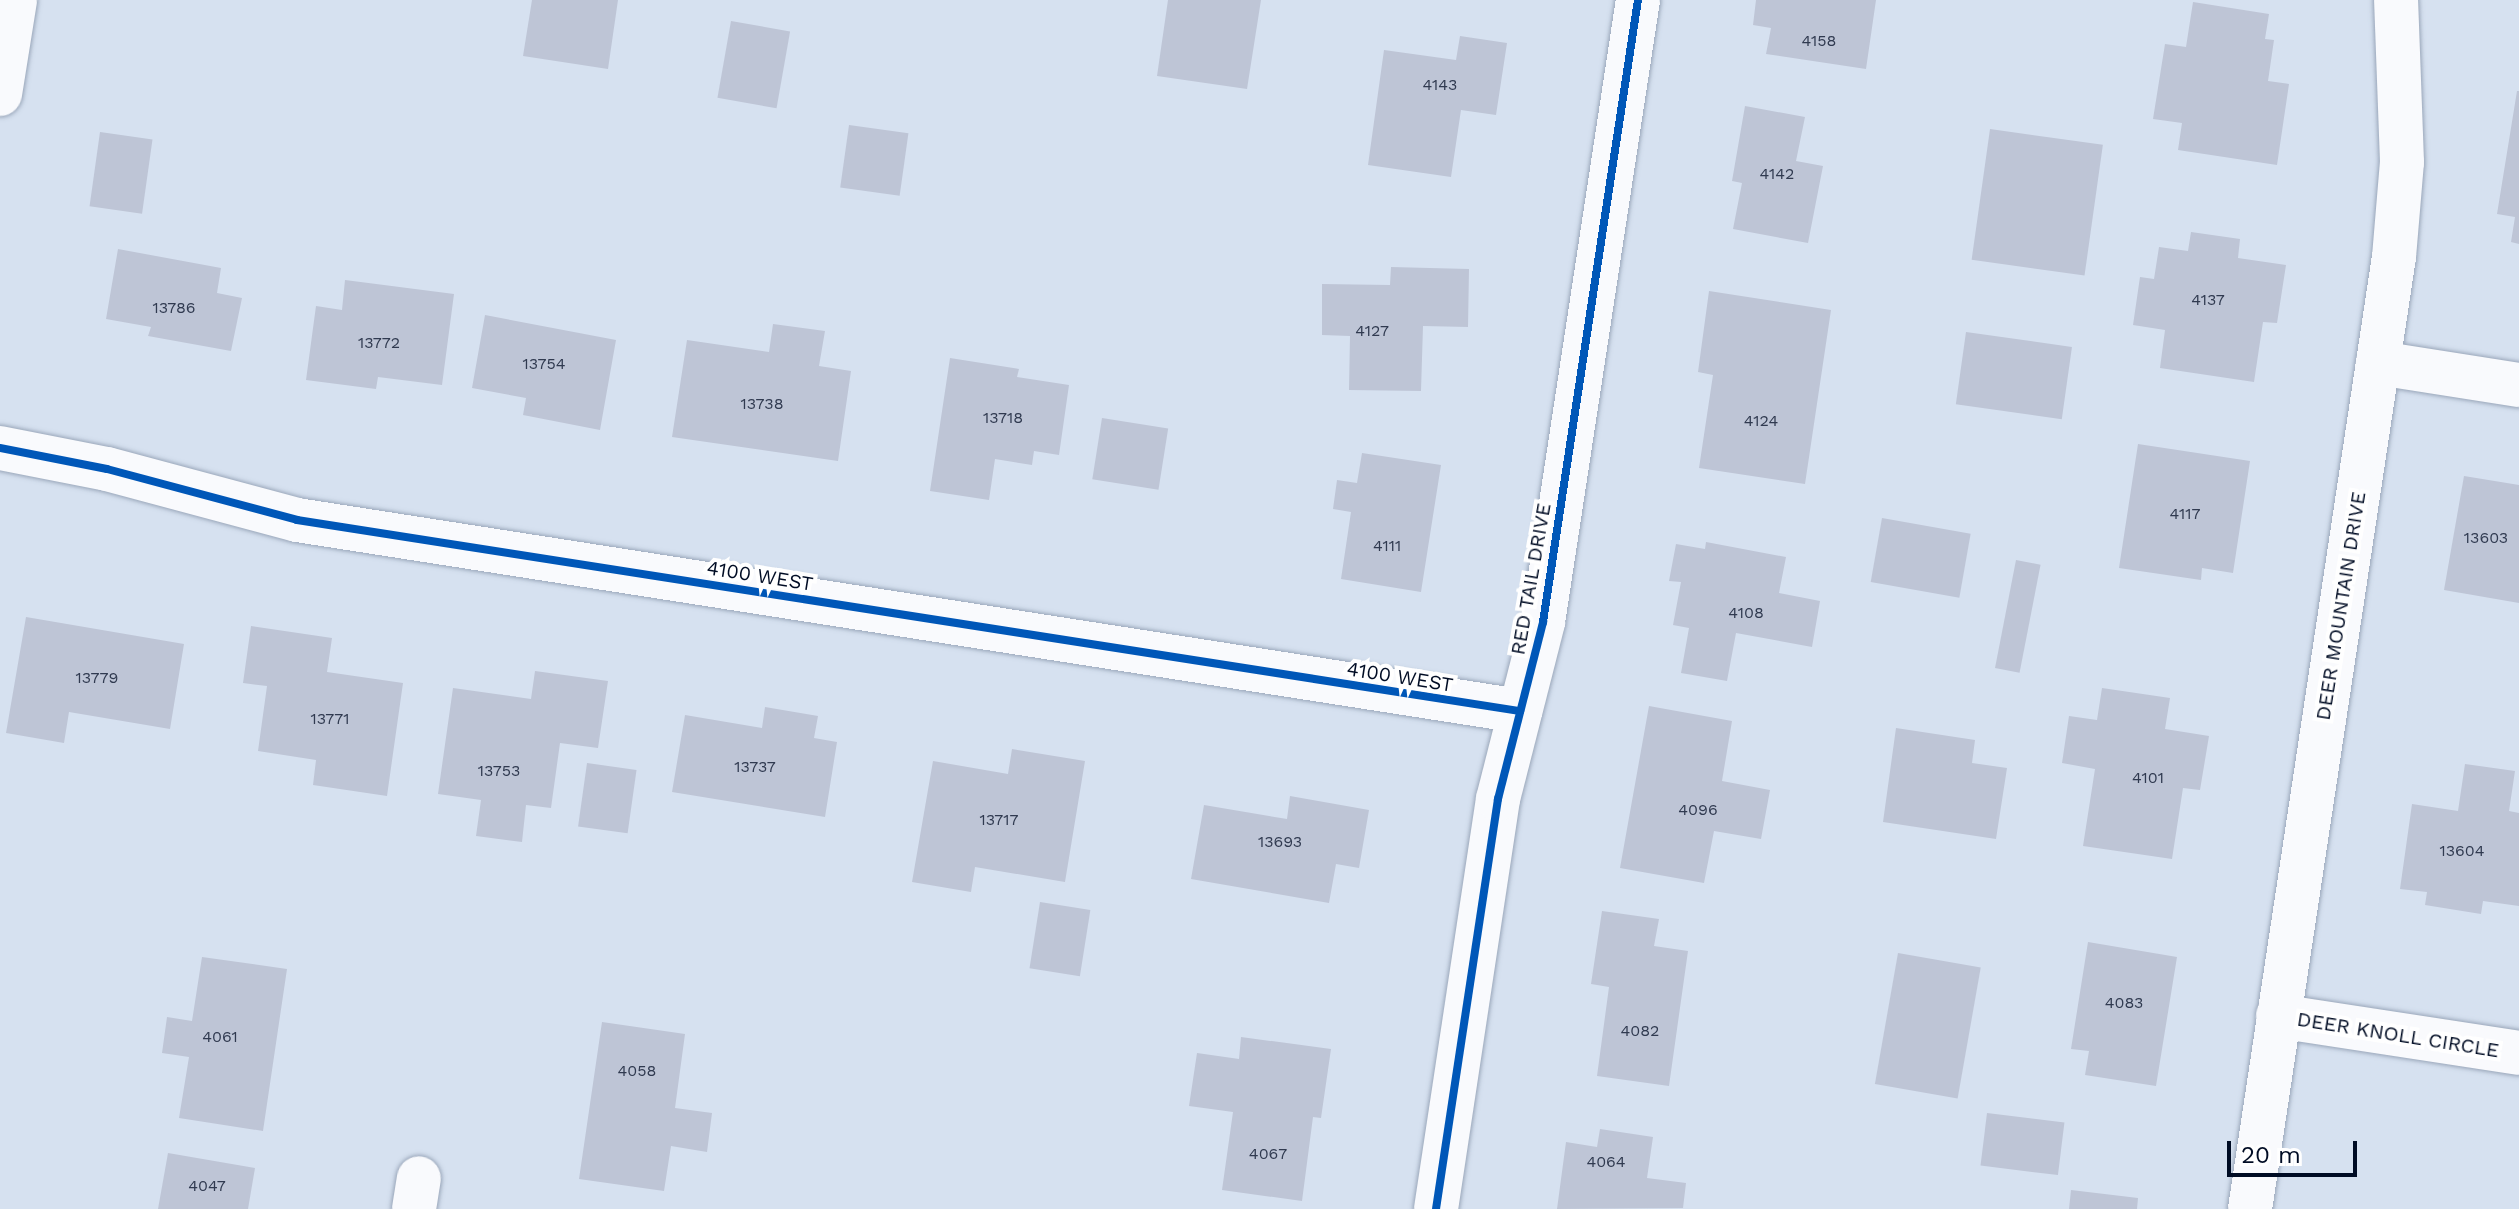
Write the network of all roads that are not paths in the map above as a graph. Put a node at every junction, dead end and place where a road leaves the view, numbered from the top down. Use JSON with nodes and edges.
{"nodes":[{"id":1,"x":15,"y":0,"type":"edge"},
{"id":2,"x":1638,"y":0,"type":"edge"},
{"id":3,"x":2396,"y":0,"type":"edge"},
{"id":4,"x":0,"y":94,"type":"edge"},
{"id":5,"x":2378,"y":363,"type":"junction"},
{"id":6,"x":2519,"y":385,"type":"edge"},
{"id":7,"x":0,"y":448,"type":"edge"},
{"id":8,"x":1520,"y":711,"type":"junction"},
{"id":9,"x":2278,"y":1016,"type":"junction"},
{"id":10,"x":2519,"y":1053,"type":"edge"},
{"id":11,"x":1436,"y":1209,"type":"edge"},
{"id":12,"x":2250,"y":1209,"type":"edge"}],
"edges":[{"from":1,"to":4,"type":"street"},
{"from":2,"to":8,"type":"street","name":"RED TAIL DRIVE"},
{"from":3,"to":5,"type":"street","name":"DEER MOUNTAIN DRIVE"},
{"from":5,"to":6,"type":"street"},
{"from":5,"to":9,"type":"street","name":"DEER MOUNTAIN DRIVE"},
{"from":7,"to":8,"type":"street","name":"4100 WEST"},
{"from":8,"to":11,"type":"street","name":"RED TAIL DRIVE"},
{"from":9,"to":10,"type":"street","name":"DEER KNOLL CIRCLE"},
{"from":9,"to":12,"type":"street","name":"DEER MOUNTAIN DRIVE"}]}
